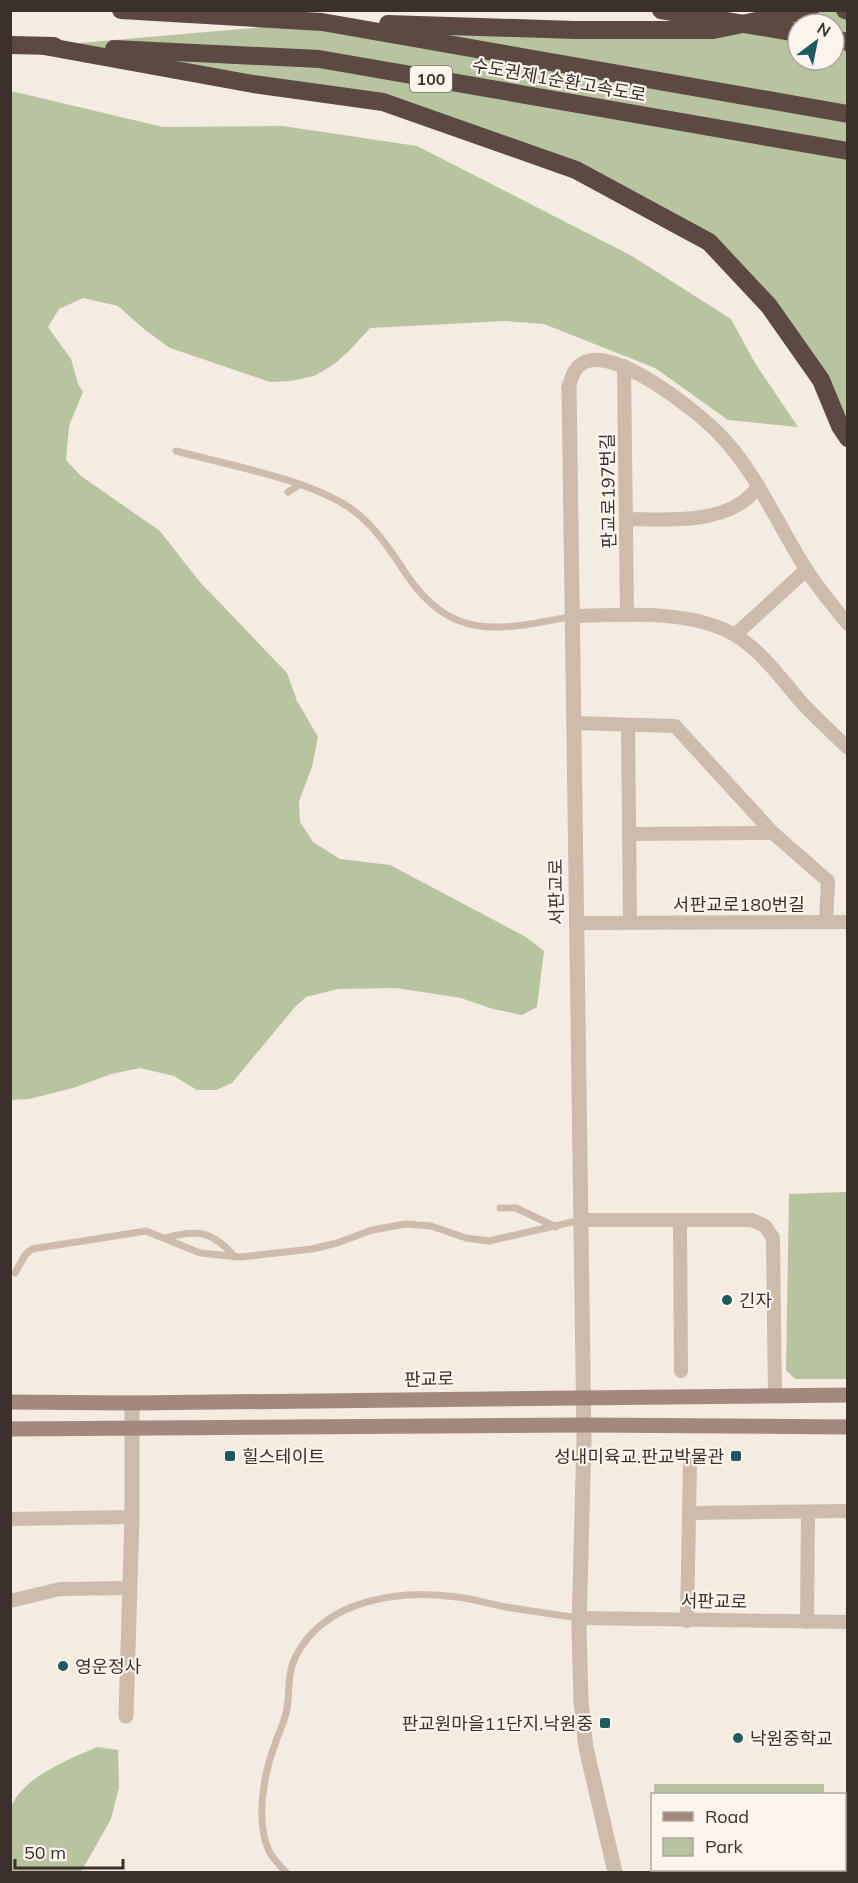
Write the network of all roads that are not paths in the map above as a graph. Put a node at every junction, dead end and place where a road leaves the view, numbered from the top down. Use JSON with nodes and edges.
{"nodes":[{"id":1,"x":121,"y":10,"type":"edge"},
{"id":2,"x":661,"y":10,"type":"edge"},
{"id":3,"x":810,"y":10,"type":"edge"},
{"id":4,"x":322,"y":22,"type":"junction"},
{"id":5,"x":786,"y":31,"type":"edge"},
{"id":6,"x":10,"y":45,"type":"edge"},
{"id":7,"x":44,"y":46,"type":"junction"},
{"id":8,"x":848,"y":114,"type":"edge"},
{"id":9,"x":848,"y":151,"type":"edge"},
{"id":10,"x":624,"y":366,"type":"junction"},
{"id":11,"x":569,"y":386,"type":"joint"},
{"id":12,"x":848,"y":438,"type":"edge"},
{"id":13,"x":176,"y":451,"type":"dead end"},
{"id":14,"x":299,"y":485,"type":"junction"},
{"id":15,"x":758,"y":487,"type":"junction"},
{"id":16,"x":288,"y":492,"type":"dead end"},
{"id":17,"x":626,"y":519,"type":"junction"},
{"id":18,"x":414,"y":570,"type":"dead end"},
{"id":19,"x":806,"y":570,"type":"junction"},
{"id":20,"x":408,"y":576,"type":"junction"},
{"id":21,"x":627,"y":615,"type":"junction"},
{"id":22,"x":573,"y":616,"type":"junction"},
{"id":23,"x":848,"y":624,"type":"edge"},
{"id":24,"x":735,"y":635,"type":"junction"},
{"id":25,"x":574,"y":723,"type":"junction"},
{"id":26,"x":628,"y":725,"type":"junction"},
{"id":27,"x":848,"y":748,"type":"edge"},
{"id":28,"x":773,"y":833,"type":"junction"},
{"id":29,"x":629,"y":834,"type":"junction"},
{"id":30,"x":630,"y":922,"type":"junction"},
{"id":31,"x":826,"y":922,"type":"junction"},
{"id":32,"x":848,"y":922,"type":"edge"},
{"id":33,"x":576,"y":923,"type":"junction"},
{"id":34,"x":500,"y":1208,"type":"dead end"},
{"id":35,"x":581,"y":1220,"type":"junction"},
{"id":36,"x":680,"y":1220,"type":"junction"},
{"id":37,"x":556,"y":1227,"type":"junction"},
{"id":38,"x":165,"y":1238,"type":"junction"},
{"id":39,"x":235,"y":1257,"type":"junction"},
{"id":40,"x":15,"y":1273,"type":"dead end"},
{"id":41,"x":681,"y":1371,"type":"dead end"},
{"id":42,"x":848,"y":1395,"type":"edge"},
{"id":43,"x":775,"y":1396,"type":"junction"},
{"id":44,"x":583,"y":1397,"type":"junction"},
{"id":45,"x":10,"y":1402,"type":"edge"},
{"id":46,"x":132,"y":1403,"type":"junction"},
{"id":47,"x":584,"y":1425,"type":"junction"},
{"id":48,"x":848,"y":1427,"type":"edge"},
{"id":49,"x":133,"y":1428,"type":"junction"},
{"id":50,"x":10,"y":1430,"type":"edge"},
{"id":51,"x":690,"y":1463,"type":"dead end"},
{"id":52,"x":848,"y":1511,"type":"edge"},
{"id":53,"x":808,"y":1512,"type":"junction"},
{"id":54,"x":689,"y":1514,"type":"junction"},
{"id":55,"x":132,"y":1517,"type":"junction"},
{"id":56,"x":10,"y":1520,"type":"edge"},
{"id":57,"x":130,"y":1588,"type":"junction"},
{"id":58,"x":10,"y":1601,"type":"edge"},
{"id":59,"x":580,"y":1618,"type":"junction"},
{"id":60,"x":687,"y":1621,"type":"junction"},
{"id":61,"x":807,"y":1622,"type":"junction"},
{"id":62,"x":848,"y":1622,"type":"edge"},
{"id":63,"x":126,"y":1716,"type":"dead end"},
{"id":64,"x":286,"y":1872,"type":"edge"},
{"id":65,"x":615,"y":1872,"type":"edge"}],
"edges":[{"from":1,"to":4,"type":"highway","name":"수도권제1순환고속도로","number":"100"},
{"from":2,"to":5,"type":"highway","bridge":true},
{"from":3,"to":4,"type":"highway"},
{"from":4,"to":8,"type":"highway","name":"수도권제1순환고속도로","number":"100"},
{"from":6,"to":7,"type":"highway","name":"수도권제1순환고속도로","number":"100"},
{"from":7,"to":9,"type":"highway","name":"수도권제1순환고속도로","number":"100"},
{"from":7,"to":12,"type":"highway"},
{"from":10,"to":11,"type":"street"},
{"from":10,"to":15,"type":"street"},
{"from":10,"to":17,"type":"street","name":"판교로197번길"},
{"from":11,"to":22,"type":"street","name":"서판교로"},
{"from":13,"to":14,"type":"lane"},
{"from":14,"to":16,"type":"lane"},
{"from":14,"to":20,"type":"lane"},
{"from":15,"to":17,"type":"street"},
{"from":15,"to":19,"type":"street"},
{"from":17,"to":21,"type":"street","name":"판교로197번길"},
{"from":18,"to":20,"type":"lane"},
{"from":19,"to":23,"type":"street"},
{"from":19,"to":24,"type":"street"},
{"from":20,"to":22,"type":"lane"},
{"from":21,"to":22,"type":"street"},
{"from":21,"to":24,"type":"street"},
{"from":22,"to":25,"type":"street","name":"서판교로"},
{"from":24,"to":27,"type":"street"},
{"from":25,"to":26,"type":"street"},
{"from":25,"to":33,"type":"street","name":"서판교로"},
{"from":26,"to":28,"type":"street"},
{"from":26,"to":29,"type":"street"},
{"from":28,"to":29,"type":"street"},
{"from":28,"to":31,"type":"street"},
{"from":29,"to":30,"type":"street"},
{"from":30,"to":31,"type":"street","name":"서판교로180번길"},
{"from":30,"to":33,"type":"street","name":"서판교로180번길"},
{"from":31,"to":32,"type":"street","name":"서판교로180번길"},
{"from":33,"to":35,"type":"street","name":"서판교로"},
{"from":34,"to":37,"type":"lane"},
{"from":35,"to":36,"type":"street"},
{"from":35,"to":37,"type":"lane"},
{"from":35,"to":44,"type":"street","name":"서판교로"},
{"from":36,"to":41,"type":"street"},
{"from":36,"to":43,"type":"street"},
{"from":37,"to":39,"type":"lane"},
{"from":38,"to":39,"type":"lane"},
{"from":38,"to":39,"type":"lane"},
{"from":38,"to":40,"type":"lane"},
{"from":42,"to":43,"type":"main road","name":"판교로"},
{"from":43,"to":44,"type":"main road","name":"판교로"},
{"from":44,"to":46,"type":"main road","name":"판교로"},
{"from":44,"to":47,"type":"street","name":"서판교로"},
{"from":45,"to":46,"type":"main road","name":"판교로"},
{"from":46,"to":49,"type":"street"},
{"from":47,"to":48,"type":"main road"},
{"from":47,"to":49,"type":"main road"},
{"from":47,"to":59,"type":"street"},
{"from":49,"to":50,"type":"main road"},
{"from":49,"to":55,"type":"street"},
{"from":51,"to":54,"type":"street"},
{"from":52,"to":53,"type":"street"},
{"from":53,"to":54,"type":"street"},
{"from":53,"to":61,"type":"street"},
{"from":54,"to":60,"type":"street"},
{"from":55,"to":56,"type":"street"},
{"from":55,"to":57,"type":"street"},
{"from":57,"to":58,"type":"street"},
{"from":57,"to":63,"type":"street"},
{"from":59,"to":60,"type":"street","name":"서판교로"},
{"from":59,"to":64,"type":"lane"},
{"from":59,"to":65,"type":"street"},
{"from":60,"to":61,"type":"street","name":"서판교로"},
{"from":61,"to":62,"type":"street","name":"서판교로"}]}
